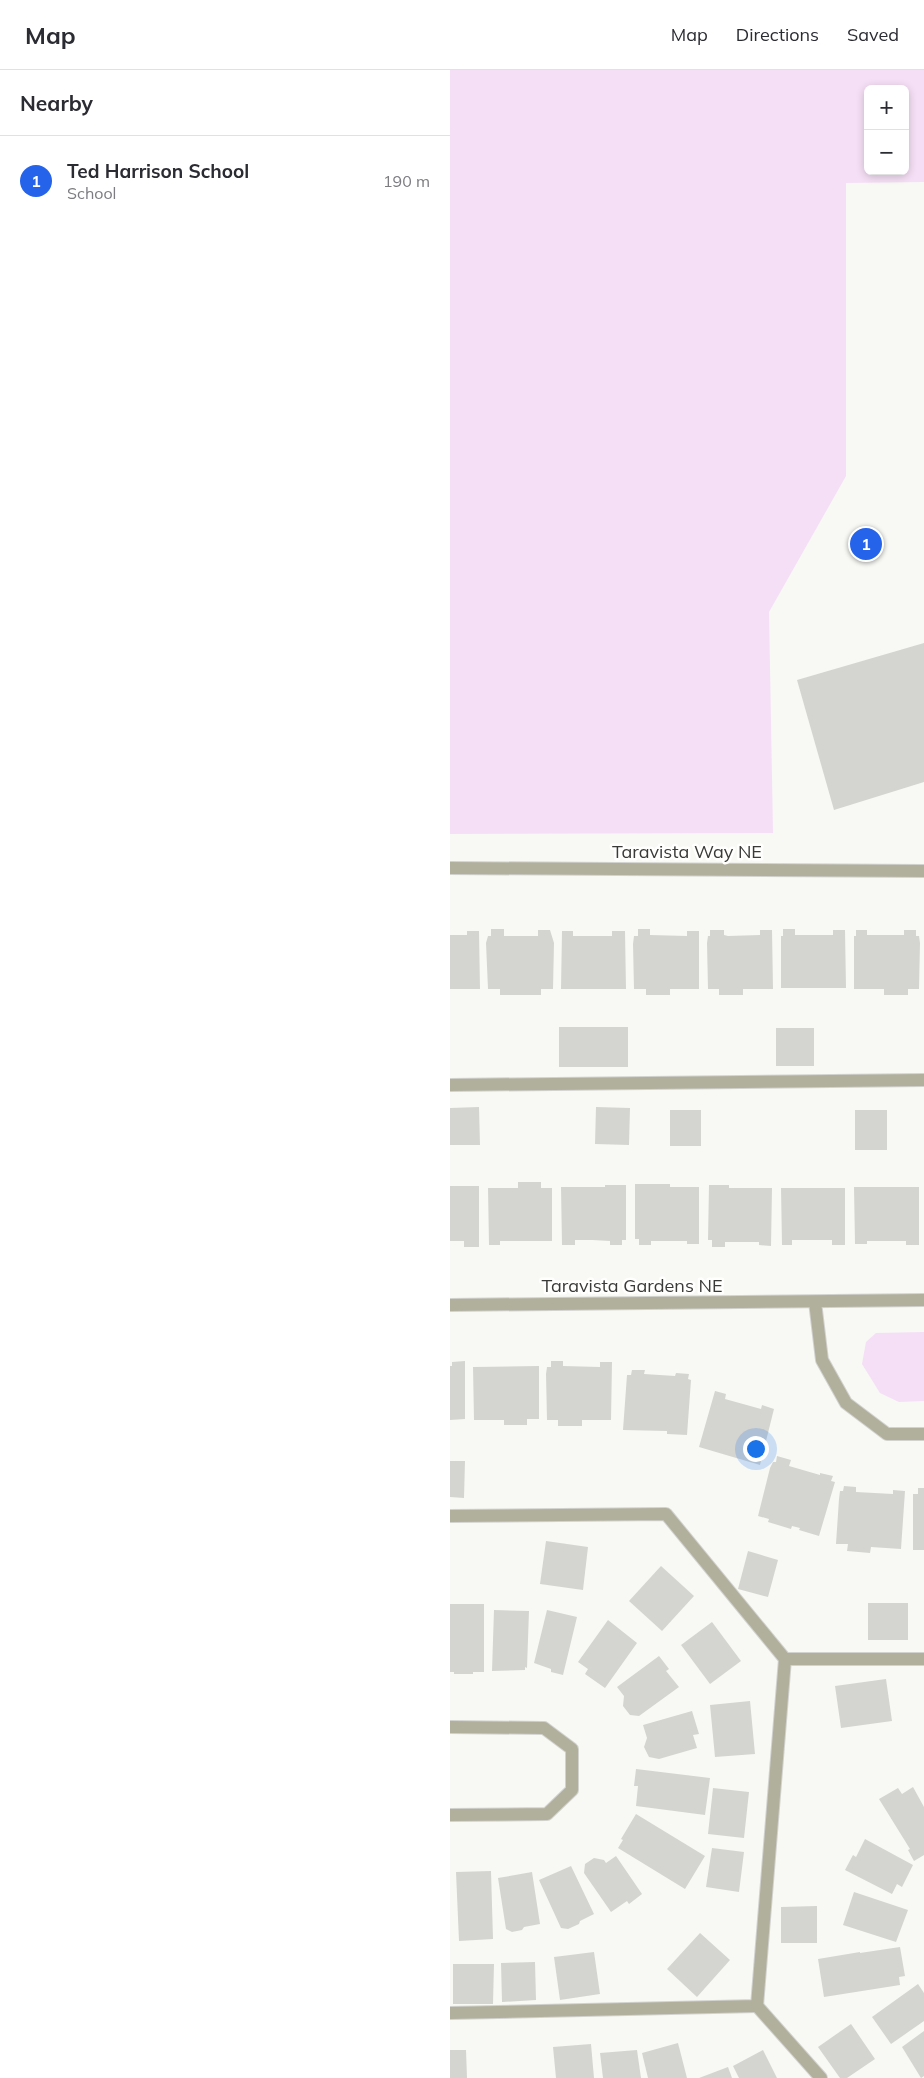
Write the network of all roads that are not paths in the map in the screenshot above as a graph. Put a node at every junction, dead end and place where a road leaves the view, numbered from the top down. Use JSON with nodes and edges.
{"nodes":[{"id":1,"x":450,"y":868,"type":"edge"},
{"id":2,"x":924,"y":871,"type":"edge"},
{"id":3,"x":924,"y":1080,"type":"edge"},
{"id":4,"x":450,"y":1085,"type":"edge"},
{"id":5,"x":924,"y":1300,"type":"edge"},
{"id":6,"x":815,"y":1302,"type":"junction"},
{"id":7,"x":450,"y":1305,"type":"edge"},
{"id":8,"x":924,"y":1434,"type":"edge"},
{"id":9,"x":450,"y":1516,"type":"edge"},
{"id":10,"x":786,"y":1659,"type":"junction"},
{"id":11,"x":924,"y":1659,"type":"edge"},
{"id":12,"x":450,"y":1727,"type":"edge"},
{"id":13,"x":450,"y":1815,"type":"edge"},
{"id":14,"x":757,"y":2006,"type":"junction"},
{"id":15,"x":450,"y":2013,"type":"edge"},
{"id":16,"x":821,"y":2078,"type":"edge"}],
"edges":[{"from":1,"to":2,"type":"street","name":"Taravista Way NE"},
{"from":3,"to":4,"type":"street"},
{"from":5,"to":6,"type":"street","name":"Taravista Gardens NE"},
{"from":6,"to":7,"type":"street","name":"Taravista Gardens NE"},
{"from":6,"to":8,"type":"street"},
{"from":9,"to":10,"type":"street"},
{"from":10,"to":11,"type":"street"},
{"from":10,"to":14,"type":"street"},
{"from":12,"to":13,"type":"street"},
{"from":14,"to":15,"type":"street"},
{"from":14,"to":16,"type":"street"}]}
